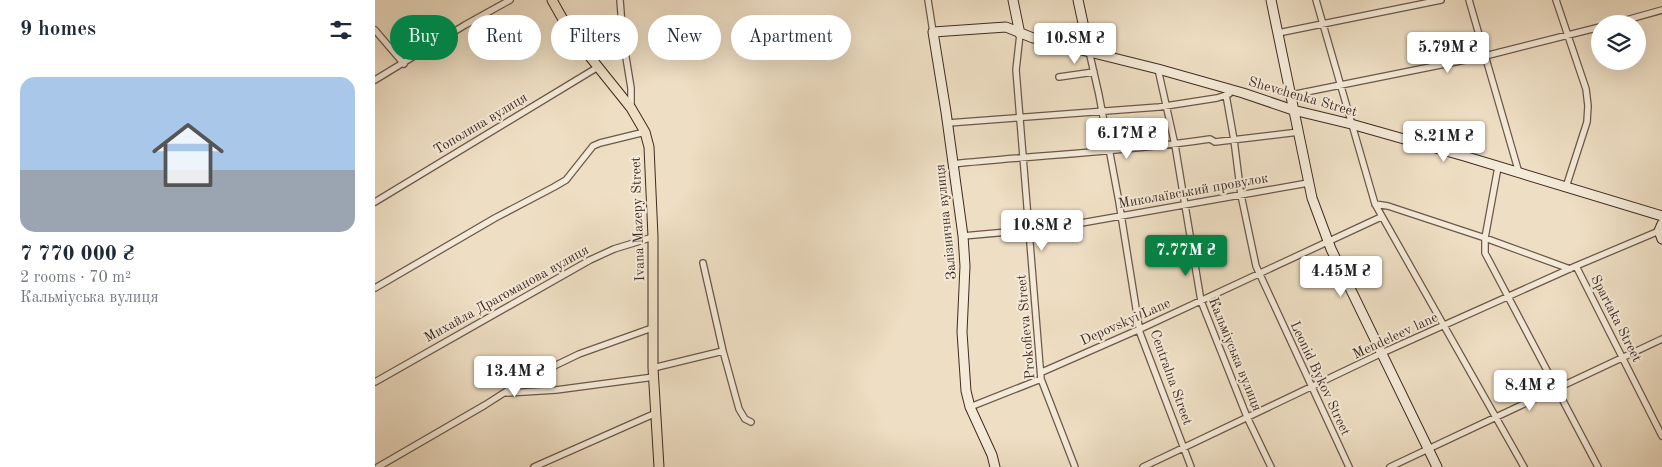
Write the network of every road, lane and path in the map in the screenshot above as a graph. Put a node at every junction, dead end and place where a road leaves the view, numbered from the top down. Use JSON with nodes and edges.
{"nodes":[{"id":1,"x":510,"y":0,"type":"edge"},
{"id":2,"x":553,"y":0,"type":"edge"},
{"id":3,"x":620,"y":0,"type":"edge"},
{"id":4,"x":928,"y":0,"type":"edge"},
{"id":5,"x":1013,"y":0,"type":"edge"},
{"id":6,"x":1078,"y":0,"type":"edge"},
{"id":7,"x":1271,"y":0,"type":"edge"},
{"id":8,"x":1316,"y":0,"type":"edge"},
{"id":9,"x":1441,"y":0,"type":"edge"},
{"id":10,"x":1469,"y":0,"type":"edge"},
{"id":11,"x":1556,"y":0,"type":"edge"},
{"id":12,"x":1662,"y":10,"type":"edge"},
{"id":13,"x":1644,"y":15,"type":"edge"},
{"id":14,"x":1323,"y":25,"type":"junction"},
{"id":15,"x":375,"y":30,"type":"edge"},
{"id":16,"x":1591,"y":30,"type":"edge"},
{"id":17,"x":933,"y":32,"type":"junction"},
{"id":18,"x":1278,"y":33,"type":"junction"},
{"id":19,"x":1020,"y":34,"type":"junction"},
{"id":20,"x":1568,"y":36,"type":"junction"},
{"id":21,"x":1089,"y":51,"type":"junction"},
{"id":22,"x":1485,"y":56,"type":"junction"},
{"id":23,"x":404,"y":64,"type":"junction"},
{"id":24,"x":598,"y":67,"type":"junction"},
{"id":25,"x":1158,"y":68,"type":"junction"},
{"id":26,"x":1094,"y":72,"type":"junction"},
{"id":27,"x":1059,"y":78,"type":"dead end"},
{"id":28,"x":375,"y":80,"type":"edge"},
{"id":29,"x":1340,"y":85,"type":"junction"},
{"id":30,"x":1238,"y":92,"type":"junction"},
{"id":31,"x":1226,"y":95,"type":"junction"},
{"id":32,"x":1291,"y":95,"type":"junction"},
{"id":33,"x":1166,"y":106,"type":"junction"},
{"id":34,"x":631,"y":108,"type":"junction"},
{"id":35,"x":1293,"y":110,"type":"junction"},
{"id":36,"x":1102,"y":113,"type":"junction"},
{"id":37,"x":1020,"y":117,"type":"junction"},
{"id":38,"x":948,"y":123,"type":"junction"},
{"id":39,"x":1351,"y":124,"type":"junction"},
{"id":40,"x":645,"y":132,"type":"junction"},
{"id":41,"x":1299,"y":132,"type":"junction"},
{"id":42,"x":1234,"y":140,"type":"junction"},
{"id":43,"x":1175,"y":145,"type":"junction"},
{"id":44,"x":1109,"y":152,"type":"junction"},
{"id":45,"x":1024,"y":157,"type":"junction"},
{"id":46,"x":953,"y":164,"type":"junction"},
{"id":47,"x":1498,"y":167,"type":"junction"},
{"id":48,"x":1519,"y":173,"type":"junction"},
{"id":49,"x":1308,"y":182,"type":"junction"},
{"id":50,"x":1567,"y":187,"type":"junction"},
{"id":51,"x":1241,"y":195,"type":"junction"},
{"id":52,"x":375,"y":202,"type":"edge"},
{"id":53,"x":1375,"y":204,"type":"junction"},
{"id":54,"x":1186,"y":205,"type":"junction"},
{"id":55,"x":1121,"y":215,"type":"junction"},
{"id":56,"x":1381,"y":216,"type":"junction"},
{"id":57,"x":1662,"y":216,"type":"edge"},
{"id":58,"x":1030,"y":229,"type":"junction"},
{"id":59,"x":1661,"y":231,"type":"edge"},
{"id":60,"x":963,"y":236,"type":"junction"},
{"id":61,"x":653,"y":237,"type":"junction"},
{"id":62,"x":1485,"y":238,"type":"junction"},
{"id":63,"x":1327,"y":242,"type":"junction"},
{"id":64,"x":703,"y":263,"type":"dead end"},
{"id":65,"x":1573,"y":267,"type":"junction"},
{"id":66,"x":1259,"y":274,"type":"junction"},
{"id":67,"x":375,"y":288,"type":"edge"},
{"id":68,"x":1507,"y":298,"type":"junction"},
{"id":69,"x":1201,"y":301,"type":"junction"},
{"id":70,"x":1445,"y":326,"type":"junction"},
{"id":71,"x":653,"y":328,"type":"junction"},
{"id":72,"x":1140,"y":328,"type":"junction"},
{"id":73,"x":1662,"y":339,"type":"edge"},
{"id":74,"x":723,"y":351,"type":"junction"},
{"id":75,"x":1382,"y":354,"type":"junction"},
{"id":76,"x":1623,"y":358,"type":"junction"},
{"id":77,"x":1042,"y":372,"type":"junction"},
{"id":78,"x":653,"y":373,"type":"junction"},
{"id":79,"x":1041,"y":379,"type":"junction"},
{"id":80,"x":375,"y":382,"type":"edge"},
{"id":81,"x":1313,"y":388,"type":"junction"},
{"id":82,"x":1557,"y":388,"type":"junction"},
{"id":83,"x":504,"y":393,"type":"junction"},
{"id":84,"x":969,"y":407,"type":"junction"},
{"id":85,"x":655,"y":413,"type":"junction"},
{"id":86,"x":1247,"y":416,"type":"junction"},
{"id":87,"x":1495,"y":416,"type":"junction"},
{"id":88,"x":751,"y":422,"type":"dead end"},
{"id":89,"x":1662,"y":436,"type":"edge"},
{"id":90,"x":1183,"y":449,"type":"junction"},
{"id":91,"x":1427,"y":449,"type":"junction"},
{"id":92,"x":378,"y":467,"type":"edge"},
{"id":93,"x":534,"y":467,"type":"edge"},
{"id":94,"x":659,"y":467,"type":"edge"},
{"id":95,"x":995,"y":467,"type":"edge"},
{"id":96,"x":1075,"y":467,"type":"edge"},
{"id":97,"x":1143,"y":467,"type":"edge"},
{"id":98,"x":1191,"y":467,"type":"edge"},
{"id":99,"x":1271,"y":467,"type":"edge"},
{"id":100,"x":1349,"y":467,"type":"edge"},
{"id":101,"x":1390,"y":467,"type":"edge"},
{"id":102,"x":1437,"y":467,"type":"edge"},
{"id":103,"x":1524,"y":467,"type":"edge"},
{"id":104,"x":1598,"y":467,"type":"edge"}],
"edges":[{"from":1,"to":23,"type":"street"},
{"from":2,"to":24,"type":"main road","name":"Ivana Mazepy Street"},
{"from":3,"to":34,"type":"street"},
{"from":4,"to":17,"type":"street","name":"Залізнична вулиця"},
{"from":5,"to":19,"type":"street","name":"Prokofieva Street"},
{"from":6,"to":21,"type":"street","name":"Centralna Street"},
{"from":7,"to":18,"type":"street"},
{"from":8,"to":14,"type":"street"},
{"from":9,"to":14,"type":"street"},
{"from":10,"to":22,"type":"street"},
{"from":11,"to":20,"type":"street"},
{"from":12,"to":13,"type":"street"},
{"from":14,"to":18,"type":"street"},
{"from":14,"to":29,"type":"street"},
{"from":15,"to":23,"type":"street"},
{"from":16,"to":20,"type":"street"},
{"from":17,"to":19,"type":"street","name":"Shevchenka Street"},
{"from":17,"to":38,"type":"street","name":"Залізнична вулиця"},
{"from":18,"to":32,"type":"street"},
{"from":19,"to":21,"type":"street","name":"Shevchenka Street"},
{"from":19,"to":37,"type":"street","name":"Prokofieva Street"},
{"from":20,"to":22,"type":"street"},
{"from":20,"to":50,"type":"street"},
{"from":21,"to":25,"type":"street","name":"Shevchenka Street"},
{"from":21,"to":26,"type":"street","name":"Centralna Street"},
{"from":22,"to":29,"type":"street"},
{"from":22,"to":48,"type":"street"},
{"from":23,"to":28,"type":"street"},
{"from":24,"to":34,"type":"main road","name":"Ivana Mazepy Street"},
{"from":24,"to":52,"type":"street","name":"Тополина вулиця"},
{"from":25,"to":30,"type":"street","name":"Shevchenka Street"},
{"from":25,"to":33,"type":"street","name":"Кальміуська вулиця"},
{"from":26,"to":27,"type":"street"},
{"from":26,"to":36,"type":"street","name":"Centralna Street"},
{"from":29,"to":32,"type":"street"},
{"from":29,"to":39,"type":"street"},
{"from":30,"to":31,"type":"street"},
{"from":30,"to":35,"type":"street","name":"Shevchenka Street"},
{"from":31,"to":33,"type":"street"},
{"from":31,"to":42,"type":"street","name":"Leonid Bykov Street"},
{"from":32,"to":35,"type":"street"},
{"from":33,"to":36,"type":"street"},
{"from":33,"to":43,"type":"street","name":"Кальміуська вулиця"},
{"from":34,"to":40,"type":"main road","name":"Ivana Mazepy Street"},
{"from":35,"to":39,"type":"street","name":"Shevchenka Street"},
{"from":35,"to":41,"type":"street"},
{"from":36,"to":37,"type":"street"},
{"from":36,"to":44,"type":"street","name":"Centralna Street"},
{"from":37,"to":38,"type":"street"},
{"from":37,"to":45,"type":"street","name":"Prokofieva Street"},
{"from":38,"to":46,"type":"street","name":"Залізнична вулиця"},
{"from":39,"to":47,"type":"street","name":"Shevchenka Street"},
{"from":39,"to":53,"type":"street"},
{"from":40,"to":61,"type":"main road","name":"Ivana Mazepy Street"},
{"from":40,"to":67,"type":"street"},
{"from":41,"to":42,"type":"street"},
{"from":41,"to":49,"type":"street"},
{"from":42,"to":43,"type":"street"},
{"from":42,"to":51,"type":"street","name":"Leonid Bykov Street"},
{"from":43,"to":44,"type":"street"},
{"from":43,"to":54,"type":"street","name":"Кальміуська вулиця"},
{"from":44,"to":45,"type":"street"},
{"from":44,"to":55,"type":"street","name":"Centralna Street"},
{"from":45,"to":46,"type":"street"},
{"from":45,"to":58,"type":"street","name":"Prokofieva Street"},
{"from":46,"to":60,"type":"street","name":"Залізнична вулиця"},
{"from":47,"to":48,"type":"street","name":"Shevchenka Street"},
{"from":47,"to":62,"type":"street"},
{"from":48,"to":50,"type":"street","name":"Shevchenka Street"},
{"from":49,"to":51,"type":"street","name":"Миколаївський провулок"},
{"from":49,"to":63,"type":"street"},
{"from":50,"to":57,"type":"street","name":"Shevchenka Street"},
{"from":51,"to":54,"type":"street","name":"Миколаївський провулок"},
{"from":51,"to":66,"type":"street","name":"Leonid Bykov Street"},
{"from":53,"to":56,"type":"street"},
{"from":53,"to":62,"type":"street"},
{"from":54,"to":55,"type":"street","name":"Миколаївський провулок"},
{"from":54,"to":69,"type":"street","name":"Кальміуська вулиця"},
{"from":55,"to":58,"type":"street","name":"Миколаївський провулок"},
{"from":55,"to":72,"type":"street","name":"Centralna Street"},
{"from":56,"to":63,"type":"street","name":"Depovskyi Lane"},
{"from":56,"to":70,"type":"street"},
{"from":58,"to":60,"type":"street","name":"Миколаївський провулок"},
{"from":58,"to":77,"type":"street","name":"Prokofieva Street"},
{"from":59,"to":65,"type":"street","name":"Mendeleev lane"},
{"from":60,"to":84,"type":"street","name":"Залізнична вулиця"},
{"from":61,"to":71,"type":"main road","name":"Ivana Mazepy Street"},
{"from":61,"to":80,"type":"street","name":"Михайла Драгоманова вулиця"},
{"from":62,"to":65,"type":"street"},
{"from":62,"to":68,"type":"street"},
{"from":63,"to":66,"type":"street","name":"Depovskyi Lane"},
{"from":63,"to":75,"type":"street"},
{"from":64,"to":74,"type":"street"},
{"from":65,"to":68,"type":"street","name":"Mendeleev lane"},
{"from":65,"to":76,"type":"street","name":"Spartaka Street"},
{"from":66,"to":69,"type":"street","name":"Depovskyi Lane"},
{"from":66,"to":81,"type":"street","name":"Leonid Bykov Street"},
{"from":68,"to":70,"type":"street","name":"Mendeleev lane"},
{"from":68,"to":82,"type":"street"},
{"from":69,"to":72,"type":"street","name":"Depovskyi Lane"},
{"from":69,"to":86,"type":"street","name":"Кальміуська вулиця"},
{"from":70,"to":75,"type":"street","name":"Mendeleev lane"},
{"from":70,"to":87,"type":"street"},
{"from":71,"to":78,"type":"main road","name":"Ivana Mazepy Street"},
{"from":71,"to":83,"type":"street"},
{"from":72,"to":77,"type":"street","name":"Depovskyi Lane"},
{"from":72,"to":90,"type":"street","name":"Centralna Street"},
{"from":73,"to":76,"type":"street"},
{"from":74,"to":78,"type":"street"},
{"from":74,"to":88,"type":"street"},
{"from":75,"to":81,"type":"street","name":"Mendeleev lane"},
{"from":75,"to":91,"type":"street"},
{"from":76,"to":82,"type":"street"},
{"from":76,"to":89,"type":"street","name":"Spartaka Street"},
{"from":77,"to":79,"type":"street","name":"Prokofieva Street"},
{"from":78,"to":83,"type":"street"},
{"from":78,"to":85,"type":"main road","name":"Ivana Mazepy Street"},
{"from":79,"to":84,"type":"street"},
{"from":79,"to":96,"type":"street","name":"Prokofieva Street"},
{"from":81,"to":86,"type":"street","name":"Mendeleev lane"},
{"from":81,"to":100,"type":"street","name":"Leonid Bykov Street"},
{"from":82,"to":87,"type":"street"},
{"from":82,"to":104,"type":"street"},
{"from":83,"to":92,"type":"street"},
{"from":84,"to":95,"type":"street","name":"Залізнична вулиця"},
{"from":85,"to":93,"type":"street"},
{"from":85,"to":94,"type":"main road","name":"Ivana Mazepy Street"},
{"from":86,"to":90,"type":"street","name":"Mendeleev lane"},
{"from":86,"to":99,"type":"street","name":"Кальміуська вулиця"},
{"from":87,"to":91,"type":"street"},
{"from":87,"to":103,"type":"street"},
{"from":90,"to":97,"type":"street","name":"Mendeleev lane"},
{"from":90,"to":98,"type":"street","name":"Centralna Street"},
{"from":91,"to":101,"type":"street"},
{"from":91,"to":102,"type":"street"}]}
